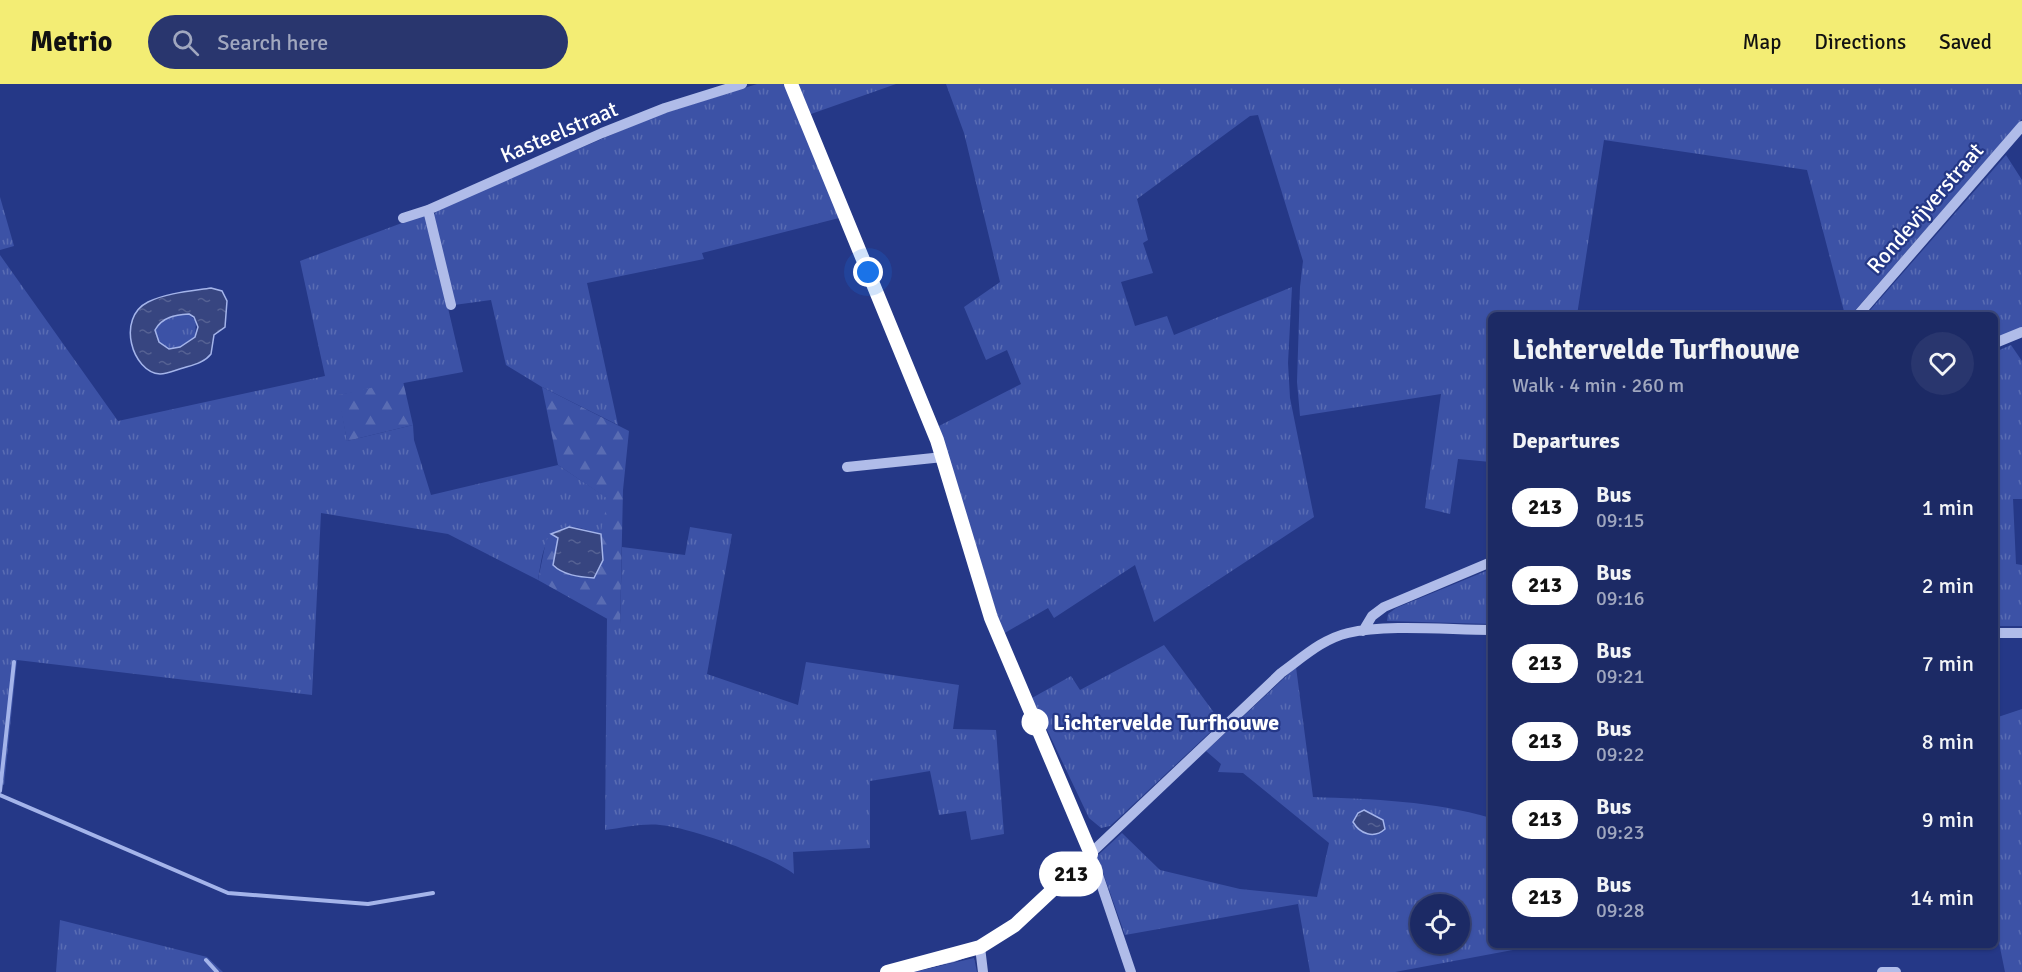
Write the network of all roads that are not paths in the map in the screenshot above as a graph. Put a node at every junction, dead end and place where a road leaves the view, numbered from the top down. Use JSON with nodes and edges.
{"nodes":[{"id":1,"x":742,"y":84,"type":"edge"},
{"id":2,"x":792,"y":84,"type":"edge"},
{"id":3,"x":2022,"y":126,"type":"edge"},
{"id":4,"x":428,"y":210,"type":"junction"},
{"id":5,"x":403,"y":218,"type":"dead end"},
{"id":6,"x":451,"y":305,"type":"dead end"},
{"id":7,"x":1861,"y":312,"type":"edge"},
{"id":8,"x":2022,"y":332,"type":"edge"},
{"id":9,"x":1998,"y":343,"type":"edge"},
{"id":10,"x":943,"y":457,"type":"junction"},
{"id":11,"x":847,"y":466,"type":"dead end"},
{"id":12,"x":1488,"y":563,"type":"edge"},
{"id":13,"x":1488,"y":630,"type":"edge"},
{"id":14,"x":1363,"y":631,"type":"junction"},
{"id":15,"x":1998,"y":633,"type":"edge"},
{"id":16,"x":2022,"y":633,"type":"edge"},
{"id":17,"x":1091,"y":854,"type":"junction"},
{"id":18,"x":980,"y":947,"type":"junction"},
{"id":19,"x":887,"y":972,"type":"edge"},
{"id":20,"x":983,"y":972,"type":"edge"},
{"id":21,"x":1131,"y":972,"type":"edge"},
{"id":22,"x":1882,"y":972,"type":"edge"},
{"id":23,"x":1896,"y":972,"type":"edge"}],
"edges":[{"from":1,"to":4,"type":"street","name":"Kasteelstraat"},
{"from":2,"to":10,"type":"street"},
{"from":3,"to":7,"type":"street","name":"Rondevijverstraat"},
{"from":4,"to":5,"type":"street","name":"Kasteelstraat"},
{"from":4,"to":6,"type":"street"},
{"from":8,"to":9,"type":"street"},
{"from":10,"to":11,"type":"street"},
{"from":10,"to":17,"type":"street"},
{"from":12,"to":14,"type":"street"},
{"from":13,"to":14,"type":"street"},
{"from":14,"to":17,"type":"street"},
{"from":15,"to":16,"type":"street"},
{"from":17,"to":18,"type":"street"},
{"from":17,"to":21,"type":"street"},
{"from":18,"to":19,"type":"street"},
{"from":18,"to":20,"type":"street"},
{"from":22,"to":23,"type":"street"}]}
